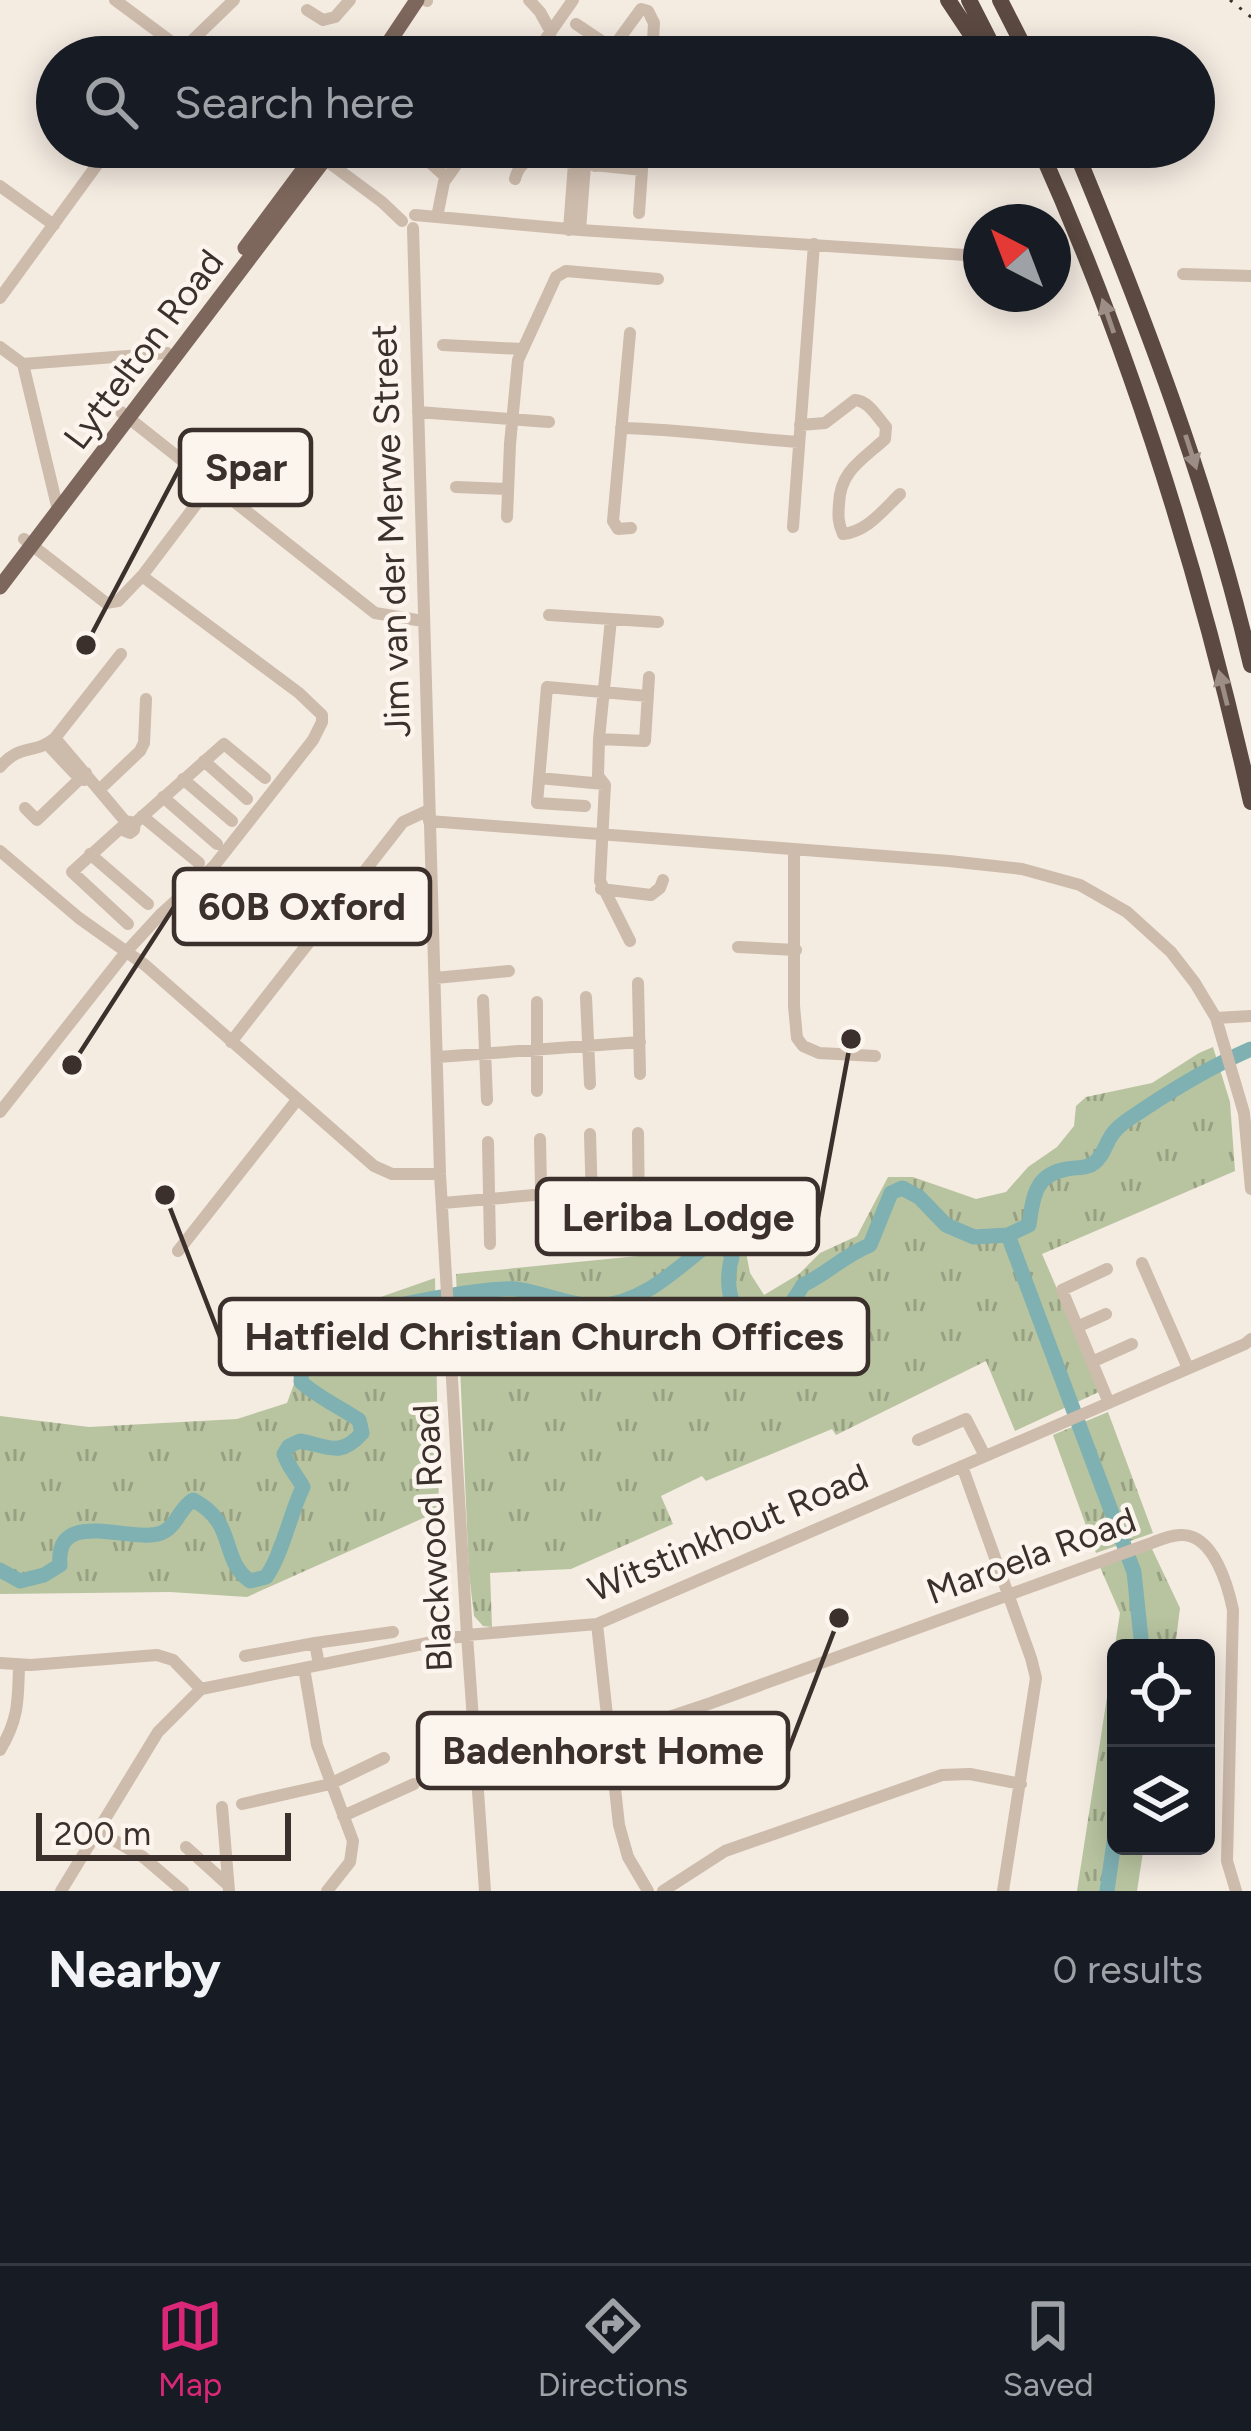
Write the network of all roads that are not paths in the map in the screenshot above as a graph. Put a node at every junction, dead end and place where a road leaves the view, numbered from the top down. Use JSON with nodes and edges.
{"nodes":[{"id":1,"x":115,"y":0,"type":"edge"},
{"id":2,"x":234,"y":0,"type":"edge"},
{"id":3,"x":350,"y":0,"type":"edge"},
{"id":4,"x":424,"y":0,"type":"edge"},
{"id":5,"x":529,"y":0,"type":"edge"},
{"id":6,"x":573,"y":0,"type":"edge"},
{"id":7,"x":948,"y":0,"type":"edge"},
{"id":8,"x":969,"y":0,"type":"edge"},
{"id":9,"x":1003,"y":0,"type":"edge"},
{"id":10,"x":643,"y":5,"type":"edge"},
{"id":11,"x":138,"y":8,"type":"edge"},
{"id":12,"x":308,"y":10,"type":"dead end"},
{"id":13,"x":575,"y":24,"type":"dead end"},
{"id":14,"x":550,"y":32,"type":"junction"},
{"id":15,"x":165,"y":36,"type":"edge"},
{"id":16,"x":200,"y":36,"type":"edge"},
{"id":17,"x":396,"y":36,"type":"edge"},
{"id":18,"x":403,"y":36,"type":"edge"},
{"id":19,"x":547,"y":36,"type":"edge"},
{"id":20,"x":591,"y":36,"type":"edge"},
{"id":21,"x":625,"y":36,"type":"edge"},
{"id":22,"x":653,"y":36,"type":"edge"},
{"id":23,"x":972,"y":36,"type":"edge"},
{"id":24,"x":987,"y":36,"type":"edge"},
{"id":25,"x":1021,"y":36,"type":"edge"},
{"id":26,"x":95,"y":168,"type":"edge"},
{"id":27,"x":309,"y":168,"type":"edge"},
{"id":28,"x":309,"y":168,"type":"edge"},
{"id":29,"x":342,"y":168,"type":"edge"},
{"id":30,"x":436,"y":168,"type":"edge"},
{"id":31,"x":453,"y":168,"type":"edge"},
{"id":32,"x":519,"y":168,"type":"edge"},
{"id":33,"x":585,"y":168,"type":"edge"},
{"id":34,"x":619,"y":168,"type":"edge"},
{"id":35,"x":1047,"y":168,"type":"edge"},
{"id":36,"x":1083,"y":168,"type":"edge"},
{"id":37,"x":642,"y":170,"type":"joint"},
{"id":38,"x":446,"y":177,"type":"junction"},
{"id":39,"x":515,"y":179,"type":"dead end"},
{"id":40,"x":0,"y":185,"type":"edge"},
{"id":41,"x":639,"y":213,"type":"dead end"},
{"id":42,"x":435,"y":217,"type":"junction"},
{"id":43,"x":410,"y":221,"type":"junction"},
{"id":44,"x":54,"y":225,"type":"junction"},
{"id":45,"x":575,"y":230,"type":"junction"},
{"id":46,"x":814,"y":244,"type":"junction"},
{"id":47,"x":963,"y":255,"type":"edge"},
{"id":48,"x":1183,"y":274,"type":"dead end"},
{"id":49,"x":1251,"y":276,"type":"edge"},
{"id":50,"x":658,"y":279,"type":"dead end"},
{"id":51,"x":0,"y":298,"type":"edge"},
{"id":52,"x":629,"y":333,"type":"dead end"},
{"id":53,"x":443,"y":345,"type":"dead end"},
{"id":54,"x":0,"y":346,"type":"edge"},
{"id":55,"x":521,"y":350,"type":"junction"},
{"id":56,"x":167,"y":352,"type":"junction"},
{"id":57,"x":23,"y":364,"type":"junction"},
{"id":58,"x":418,"y":412,"type":"junction"},
{"id":59,"x":125,"y":415,"type":"junction"},
{"id":60,"x":512,"y":419,"type":"junction"},
{"id":61,"x":549,"y":422,"type":"dead end"},
{"id":62,"x":800,"y":425,"type":"junction"},
{"id":63,"x":621,"y":428,"type":"junction"},
{"id":64,"x":799,"y":442,"type":"junction"},
{"id":65,"x":213,"y":482,"type":"junction"},
{"id":66,"x":456,"y":487,"type":"dead end"},
{"id":67,"x":507,"y":489,"type":"junction"},
{"id":68,"x":901,"y":494,"type":"dead end"},
{"id":69,"x":57,"y":504,"type":"junction"},
{"id":70,"x":507,"y":517,"type":"dead end"},
{"id":71,"x":793,"y":527,"type":"dead end"},
{"id":72,"x":631,"y":528,"type":"dead end"},
{"id":73,"x":28,"y":542,"type":"junction"},
{"id":74,"x":0,"y":570,"type":"edge"},
{"id":75,"x":142,"y":576,"type":"junction"},
{"id":76,"x":0,"y":587,"type":"edge"},
{"id":77,"x":549,"y":615,"type":"dead end"},
{"id":78,"x":611,"y":619,"type":"junction"},
{"id":79,"x":423,"y":621,"type":"junction"},
{"id":80,"x":658,"y":622,"type":"dead end"},
{"id":81,"x":121,"y":654,"type":"dead end"},
{"id":82,"x":1251,"y":664,"type":"edge"},
{"id":83,"x":649,"y":677,"type":"dead end"},
{"id":84,"x":604,"y":692,"type":"junction"},
{"id":85,"x":647,"y":696,"type":"junction"},
{"id":86,"x":146,"y":698,"type":"dead end"},
{"id":87,"x":599,"y":739,"type":"junction"},
{"id":88,"x":51,"y":741,"type":"junction"},
{"id":89,"x":203,"y":761,"type":"junction"},
{"id":90,"x":0,"y":767,"type":"edge"},
{"id":91,"x":265,"y":778,"type":"dead end"},
{"id":92,"x":539,"y":778,"type":"junction"},
{"id":93,"x":182,"y":779,"type":"junction"},
{"id":94,"x":89,"y":781,"type":"junction"},
{"id":95,"x":604,"y":784,"type":"junction"},
{"id":96,"x":163,"y":797,"type":"junction"},
{"id":97,"x":248,"y":799,"type":"dead end"},
{"id":98,"x":1251,"y":802,"type":"edge"},
{"id":99,"x":585,"y":806,"type":"dead end"},
{"id":100,"x":26,"y":808,"type":"dead end"},
{"id":101,"x":429,"y":816,"type":"junction"},
{"id":102,"x":232,"y":821,"type":"dead end"},
{"id":103,"x":131,"y":822,"type":"junction"},
{"id":104,"x":602,"y":836,"type":"junction"},
{"id":105,"x":217,"y":844,"type":"dead end"},
{"id":106,"x":794,"y":850,"type":"junction"},
{"id":107,"x":0,"y":851,"type":"edge"},
{"id":108,"x":90,"y":854,"type":"junction"},
{"id":109,"x":199,"y":862,"type":"dead end"},
{"id":110,"x":663,"y":880,"type":"dead end"},
{"id":111,"x":602,"y":889,"type":"junction"},
{"id":112,"x":148,"y":904,"type":"dead end"},
{"id":113,"x":128,"y":924,"type":"dead end"},
{"id":114,"x":630,"y":941,"type":"dead end"},
{"id":115,"x":738,"y":947,"type":"dead end"},
{"id":116,"x":796,"y":950,"type":"junction"},
{"id":117,"x":126,"y":952,"type":"junction"},
{"id":118,"x":509,"y":970,"type":"dead end"},
{"id":119,"x":435,"y":978,"type":"junction"},
{"id":120,"x":638,"y":983,"type":"dead end"},
{"id":121,"x":586,"y":997,"type":"dead end"},
{"id":122,"x":483,"y":1000,"type":"dead end"},
{"id":123,"x":537,"y":1001,"type":"dead end"},
{"id":124,"x":1251,"y":1016,"type":"edge"},
{"id":125,"x":1216,"y":1018,"type":"junction"},
{"id":126,"x":231,"y":1042,"type":"junction"},
{"id":127,"x":640,"y":1042,"type":"junction"},
{"id":128,"x":588,"y":1046,"type":"junction"},
{"id":129,"x":537,"y":1050,"type":"junction"},
{"id":130,"x":485,"y":1052,"type":"junction"},
{"id":131,"x":438,"y":1057,"type":"junction"},
{"id":132,"x":875,"y":1057,"type":"dead end"},
{"id":133,"x":640,"y":1074,"type":"dead end"},
{"id":134,"x":590,"y":1084,"type":"dead end"},
{"id":135,"x":537,"y":1091,"type":"dead end"},
{"id":136,"x":297,"y":1100,"type":"junction"},
{"id":137,"x":487,"y":1100,"type":"dead end"},
{"id":138,"x":0,"y":1112,"type":"edge"},
{"id":139,"x":638,"y":1133,"type":"dead end"},
{"id":140,"x":590,"y":1134,"type":"dead end"},
{"id":141,"x":540,"y":1139,"type":"dead end"},
{"id":142,"x":488,"y":1142,"type":"dead end"},
{"id":143,"x":440,"y":1174,"type":"junction"},
{"id":144,"x":638,"y":1186,"type":"junction"},
{"id":145,"x":1251,"y":1189,"type":"edge"},
{"id":146,"x":590,"y":1190,"type":"junction"},
{"id":147,"x":541,"y":1195,"type":"junction"},
{"id":148,"x":490,"y":1198,"type":"junction"},
{"id":149,"x":443,"y":1203,"type":"junction"},
{"id":150,"x":638,"y":1222,"type":"dead end"},
{"id":151,"x":542,"y":1235,"type":"dead end"},
{"id":152,"x":592,"y":1235,"type":"dead end"},
{"id":153,"x":490,"y":1244,"type":"dead end"},
{"id":154,"x":178,"y":1251,"type":"dead end"},
{"id":155,"x":1142,"y":1263,"type":"dead end"},
{"id":156,"x":1107,"y":1269,"type":"dead end"},
{"id":157,"x":1106,"y":1314,"type":"dead end"},
{"id":158,"x":1079,"y":1326,"type":"junction"},
{"id":159,"x":1251,"y":1339,"type":"edge"},
{"id":160,"x":1132,"y":1344,"type":"dead end"},
{"id":161,"x":1094,"y":1361,"type":"junction"},
{"id":162,"x":1188,"y":1368,"type":"junction"},
{"id":163,"x":1108,"y":1403,"type":"junction"},
{"id":164,"x":918,"y":1440,"type":"dead end"},
{"id":165,"x":985,"y":1456,"type":"junction"},
{"id":166,"x":962,"y":1466,"type":"junction"},
{"id":167,"x":1009,"y":1595,"type":"junction"},
{"id":168,"x":597,"y":1624,"type":"junction"},
{"id":169,"x":392,"y":1632,"type":"dead end"},
{"id":170,"x":467,"y":1635,"type":"junction"},
{"id":171,"x":315,"y":1643,"type":"junction"},
{"id":172,"x":245,"y":1656,"type":"dead end"},
{"id":173,"x":0,"y":1663,"type":"edge"},
{"id":174,"x":19,"y":1665,"type":"junction"},
{"id":175,"x":312,"y":1666,"type":"junction"},
{"id":176,"x":201,"y":1689,"type":"junction"},
{"id":177,"x":609,"y":1726,"type":"junction"},
{"id":178,"x":0,"y":1750,"type":"edge"},
{"id":179,"x":383,"y":1758,"type":"dead end"},
{"id":180,"x":330,"y":1784,"type":"junction"},
{"id":181,"x":415,"y":1784,"type":"dead end"},
{"id":182,"x":1021,"y":1784,"type":"junction"},
{"id":183,"x":242,"y":1804,"type":"dead end"},
{"id":184,"x":222,"y":1807,"type":"dead end"},
{"id":185,"x":343,"y":1816,"type":"junction"},
{"id":186,"x":98,"y":1831,"type":"junction"},
{"id":187,"x":186,"y":1847,"type":"dead end"},
{"id":188,"x":229,"y":1888,"type":"edge"},
{"id":189,"x":61,"y":1891,"type":"edge"},
{"id":190,"x":182,"y":1891,"type":"edge"},
{"id":191,"x":327,"y":1891,"type":"edge"},
{"id":192,"x":485,"y":1891,"type":"edge"},
{"id":193,"x":648,"y":1891,"type":"edge"},
{"id":194,"x":663,"y":1891,"type":"edge"},
{"id":195,"x":1003,"y":1891,"type":"edge"},
{"id":196,"x":1236,"y":1891,"type":"edge"}],
"edges":[{"from":1,"to":11,"type":"street"},
{"from":2,"to":16,"type":"street"},
{"from":3,"to":12,"type":"street"},
{"from":4,"to":17,"type":"main road"},
{"from":4,"to":18,"type":"main road"},
{"from":5,"to":14,"type":"street"},
{"from":6,"to":14,"type":"street"},
{"from":7,"to":23,"type":"highway"},
{"from":8,"to":24,"type":"highway"},
{"from":9,"to":25,"type":"highway"},
{"from":10,"to":21,"type":"street"},
{"from":10,"to":22,"type":"street"},
{"from":11,"to":15,"type":"street"},
{"from":13,"to":20,"type":"street"},
{"from":14,"to":19,"type":"street"},
{"from":26,"to":44,"type":"street"},
{"from":27,"to":56,"type":"main road","name":"Lyttelton Road"},
{"from":28,"to":59,"type":"main road","name":"Lyttelton Road"},
{"from":29,"to":43,"type":"street"},
{"from":30,"to":38,"type":"street"},
{"from":31,"to":38,"type":"street"},
{"from":32,"to":39,"type":"street"},
{"from":33,"to":45,"type":"street"},
{"from":34,"to":37,"type":"street"},
{"from":98,"to":35,"type":"highway","one_way":true},
{"from":36,"to":82,"type":"highway","one_way":true},
{"from":37,"to":41,"type":"street"},
{"from":38,"to":42,"type":"street"},
{"from":40,"to":44,"type":"street"},
{"from":42,"to":43,"type":"street"},
{"from":42,"to":45,"type":"street"},
{"from":43,"to":58,"type":"street","name":"Jim van der Merwe Street"},
{"from":44,"to":51,"type":"street"},
{"from":45,"to":46,"type":"street"},
{"from":46,"to":47,"type":"street"},
{"from":46,"to":62,"type":"street"},
{"from":48,"to":49,"type":"street"},
{"from":50,"to":55,"type":"street"},
{"from":52,"to":63,"type":"street"},
{"from":53,"to":55,"type":"street"},
{"from":54,"to":57,"type":"street"},
{"from":55,"to":60,"type":"street"},
{"from":56,"to":57,"type":"street"},
{"from":56,"to":59,"type":"main road","name":"Lyttelton Road"},
{"from":57,"to":69,"type":"street"},
{"from":58,"to":60,"type":"street"},
{"from":58,"to":79,"type":"street","name":"Jim van der Merwe Street"},
{"from":59,"to":65,"type":"street"},
{"from":59,"to":69,"type":"main road","name":"Lyttelton Road"},
{"from":60,"to":61,"type":"street"},
{"from":60,"to":67,"type":"street"},
{"from":62,"to":64,"type":"street"},
{"from":62,"to":68,"type":"street"},
{"from":63,"to":64,"type":"street"},
{"from":63,"to":72,"type":"street"},
{"from":64,"to":71,"type":"street"},
{"from":65,"to":75,"type":"street"},
{"from":65,"to":79,"type":"street"},
{"from":66,"to":67,"type":"street"},
{"from":67,"to":70,"type":"street"},
{"from":69,"to":73,"type":"main road","name":"Lyttelton Road"},
{"from":73,"to":74,"type":"main road","name":"Lyttelton Road"},
{"from":73,"to":75,"type":"street"},
{"from":73,"to":76,"type":"main road","name":"Lyttelton Road"},
{"from":75,"to":117,"type":"street"},
{"from":77,"to":78,"type":"street"},
{"from":78,"to":80,"type":"street"},
{"from":78,"to":84,"type":"street"},
{"from":79,"to":101,"type":"street","name":"Jim van der Merwe Street"},
{"from":81,"to":88,"type":"street"},
{"from":83,"to":85,"type":"street"},
{"from":84,"to":85,"type":"street"},
{"from":84,"to":87,"type":"street"},
{"from":84,"to":92,"type":"street"},
{"from":85,"to":87,"type":"street"},
{"from":86,"to":94,"type":"street"},
{"from":87,"to":95,"type":"street"},
{"from":88,"to":90,"type":"street"},
{"from":88,"to":94,"type":"street"},
{"from":89,"to":91,"type":"street"},
{"from":89,"to":93,"type":"street"},
{"from":89,"to":97,"type":"street"},
{"from":92,"to":95,"type":"street"},
{"from":92,"to":99,"type":"street"},
{"from":93,"to":96,"type":"street"},
{"from":93,"to":102,"type":"street"},
{"from":94,"to":100,"type":"street"},
{"from":94,"to":103,"type":"street"},
{"from":95,"to":104,"type":"street"},
{"from":96,"to":103,"type":"street"},
{"from":96,"to":105,"type":"street"},
{"from":101,"to":104,"type":"street"},
{"from":101,"to":119,"type":"street","name":"Blackwood Road"},
{"from":101,"to":126,"type":"street"},
{"from":103,"to":108,"type":"street"},
{"from":103,"to":109,"type":"street"},
{"from":104,"to":106,"type":"street"},
{"from":104,"to":111,"type":"street"},
{"from":106,"to":116,"type":"street"},
{"from":106,"to":125,"type":"street"},
{"from":107,"to":117,"type":"street"},
{"from":108,"to":112,"type":"street"},
{"from":108,"to":113,"type":"street"},
{"from":110,"to":111,"type":"street"},
{"from":111,"to":114,"type":"street"},
{"from":115,"to":116,"type":"street"},
{"from":116,"to":132,"type":"street"},
{"from":117,"to":126,"type":"street"},
{"from":117,"to":138,"type":"street"},
{"from":118,"to":119,"type":"street"},
{"from":119,"to":131,"type":"street","name":"Blackwood Road"},
{"from":120,"to":127,"type":"street"},
{"from":121,"to":128,"type":"street"},
{"from":122,"to":130,"type":"street"},
{"from":123,"to":129,"type":"street"},
{"from":124,"to":125,"type":"street"},
{"from":125,"to":145,"type":"street"},
{"from":126,"to":136,"type":"street"},
{"from":127,"to":128,"type":"street"},
{"from":127,"to":133,"type":"street"},
{"from":128,"to":129,"type":"street"},
{"from":128,"to":134,"type":"street"},
{"from":129,"to":130,"type":"street"},
{"from":129,"to":135,"type":"street"},
{"from":130,"to":131,"type":"street"},
{"from":130,"to":137,"type":"street"},
{"from":131,"to":143,"type":"street","name":"Blackwood Road"},
{"from":136,"to":143,"type":"street"},
{"from":136,"to":154,"type":"street"},
{"from":139,"to":144,"type":"street"},
{"from":140,"to":146,"type":"street"},
{"from":141,"to":147,"type":"street"},
{"from":142,"to":148,"type":"street"},
{"from":143,"to":149,"type":"street","name":"Blackwood Road"},
{"from":144,"to":146,"type":"street"},
{"from":144,"to":150,"type":"street"},
{"from":146,"to":147,"type":"street"},
{"from":146,"to":152,"type":"street"},
{"from":147,"to":148,"type":"street"},
{"from":147,"to":151,"type":"street"},
{"from":148,"to":149,"type":"street"},
{"from":148,"to":153,"type":"street"},
{"from":149,"to":170,"type":"street","name":"Blackwood Road"},
{"from":155,"to":162,"type":"street"},
{"from":156,"to":158,"type":"street"},
{"from":157,"to":158,"type":"street"},
{"from":158,"to":161,"type":"street"},
{"from":159,"to":162,"type":"street","name":"Witstinkhout Road"},
{"from":160,"to":161,"type":"street"},
{"from":161,"to":163,"type":"street"},
{"from":162,"to":163,"type":"street","name":"Witstinkhout Road"},
{"from":163,"to":165,"type":"street","name":"Witstinkhout Road"},
{"from":164,"to":165,"type":"street"},
{"from":165,"to":166,"type":"street","name":"Witstinkhout Road"},
{"from":166,"to":167,"type":"street"},
{"from":166,"to":168,"type":"street","name":"Witstinkhout Road"},
{"from":167,"to":177,"type":"street","name":"Maroela Road"},
{"from":167,"to":182,"type":"street"},
{"from":167,"to":196,"type":"street","name":"Maroela Road"},
{"from":168,"to":170,"type":"street","name":"Witstinkhout Road"},
{"from":168,"to":177,"type":"street"},
{"from":169,"to":171,"type":"street"},
{"from":170,"to":175,"type":"street","name":"Witstinkhout Road"},
{"from":170,"to":192,"type":"street","name":"Blackwood Road"},
{"from":171,"to":172,"type":"street"},
{"from":171,"to":175,"type":"street"},
{"from":173,"to":174,"type":"street"},
{"from":174,"to":176,"type":"street"},
{"from":174,"to":178,"type":"street"},
{"from":175,"to":176,"type":"street","name":"Witstinkhout Road"},
{"from":175,"to":180,"type":"street"},
{"from":176,"to":186,"type":"street"},
{"from":177,"to":193,"type":"street"},
{"from":179,"to":180,"type":"street"},
{"from":180,"to":183,"type":"street"},
{"from":180,"to":185,"type":"street"},
{"from":181,"to":185,"type":"street"},
{"from":182,"to":194,"type":"street"},
{"from":182,"to":195,"type":"street"},
{"from":184,"to":188,"type":"street"},
{"from":185,"to":191,"type":"street"},
{"from":186,"to":189,"type":"street"},
{"from":186,"to":190,"type":"street"},
{"from":187,"to":188,"type":"street"}]}
